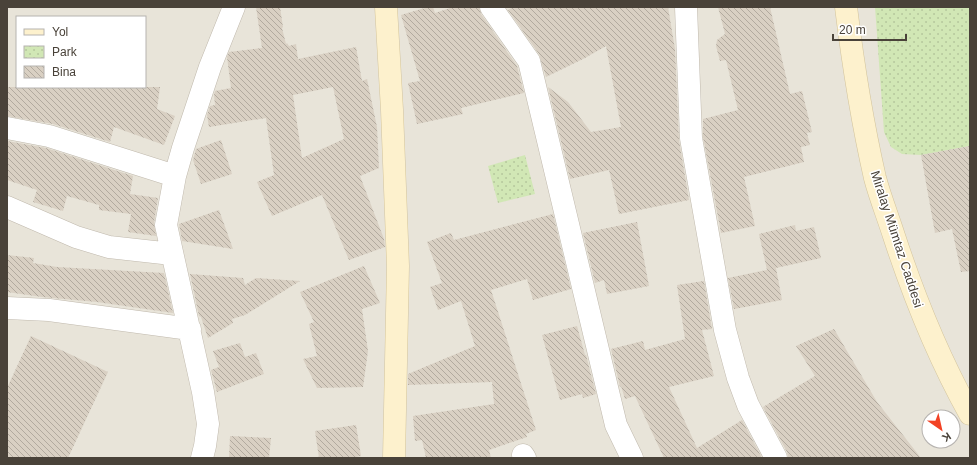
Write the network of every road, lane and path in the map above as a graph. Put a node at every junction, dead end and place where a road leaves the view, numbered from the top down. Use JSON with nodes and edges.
{"nodes":[{"id":1,"x":234,"y":7,"type":"edge"},
{"id":2,"x":386,"y":7,"type":"edge"},
{"id":3,"x":491,"y":7,"type":"edge"},
{"id":4,"x":686,"y":7,"type":"edge"},
{"id":5,"x":846,"y":7,"type":"edge"},
{"id":6,"x":7,"y":128,"type":"edge"},
{"id":7,"x":175,"y":176,"type":"junction"},
{"id":8,"x":7,"y":207,"type":"edge"},
{"id":9,"x":172,"y":254,"type":"junction"},
{"id":10,"x":7,"y":308,"type":"edge"},
{"id":11,"x":190,"y":329,"type":"junction"},
{"id":12,"x":970,"y":414,"type":"edge"},
{"id":13,"x":202,"y":458,"type":"edge"},
{"id":14,"x":394,"y":458,"type":"edge"},
{"id":15,"x":632,"y":458,"type":"edge"},
{"id":16,"x":776,"y":458,"type":"edge"}],
"edges":[{"from":1,"to":7,"type":"street"},
{"from":2,"to":14,"type":"main road"},
{"from":3,"to":15,"type":"street"},
{"from":4,"to":16,"type":"street"},
{"from":5,"to":12,"type":"main road","name":"Miralay Mümtaz Caddesi"},
{"from":6,"to":7,"type":"street"},
{"from":7,"to":9,"type":"street"},
{"from":8,"to":9,"type":"street"},
{"from":9,"to":11,"type":"street"},
{"from":10,"to":11,"type":"street"},
{"from":11,"to":13,"type":"street"}]}
